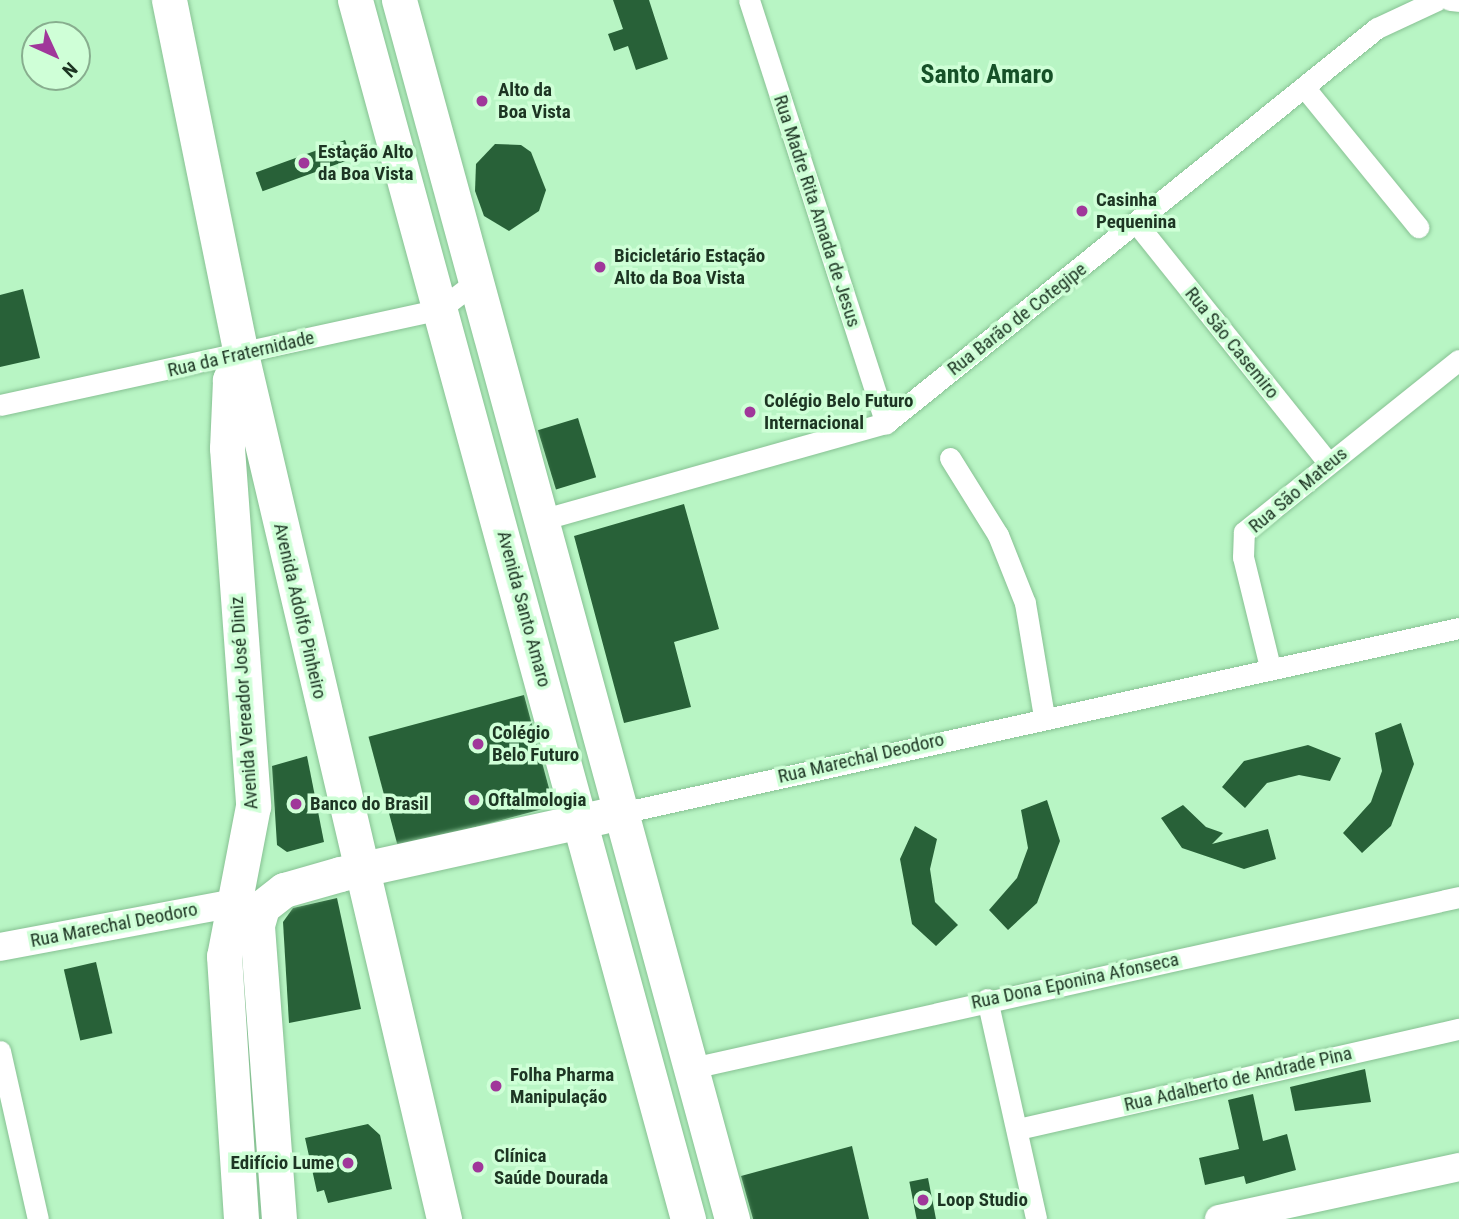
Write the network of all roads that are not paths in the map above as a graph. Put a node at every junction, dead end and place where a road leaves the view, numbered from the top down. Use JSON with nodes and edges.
{"nodes":[{"id":1,"x":169,"y":0,"type":"edge"},
{"id":2,"x":355,"y":0,"type":"edge"},
{"id":3,"x":399,"y":0,"type":"edge"},
{"id":4,"x":749,"y":0,"type":"edge"},
{"id":5,"x":1437,"y":0,"type":"edge"},
{"id":6,"x":1450,"y":0,"type":"edge"},
{"id":7,"x":1459,"y":1,"type":"edge"},
{"id":8,"x":1304,"y":87,"type":"junction"},
{"id":9,"x":1137,"y":224,"type":"junction"},
{"id":10,"x":1418,"y":227,"type":"dead end"},
{"id":11,"x":474,"y":283,"type":"junction"},
{"id":12,"x":440,"y":309,"type":"junction"},
{"id":13,"x":241,"y":354,"type":"junction"},
{"id":14,"x":1459,"y":360,"type":"edge"},
{"id":15,"x":0,"y":405,"type":"edge"},
{"id":16,"x":886,"y":423,"type":"junction"},
{"id":17,"x":950,"y":458,"type":"dead end"},
{"id":18,"x":1328,"y":462,"type":"junction"},
{"id":19,"x":537,"y":521,"type":"junction"},
{"id":20,"x":1459,"y":628,"type":"edge"},
{"id":21,"x":1270,"y":667,"type":"junction"},
{"id":22,"x":1044,"y":717,"type":"junction"},
{"id":23,"x":621,"y":813,"type":"junction"},
{"id":24,"x":581,"y":821,"type":"junction"},
{"id":25,"x":361,"y":869,"type":"junction"},
{"id":26,"x":1459,"y":897,"type":"edge"},
{"id":27,"x":229,"y":904,"type":"junction"},
{"id":28,"x":0,"y":947,"type":"edge"},
{"id":29,"x":987,"y":999,"type":"junction"},
{"id":30,"x":1459,"y":1029,"type":"edge"},
{"id":31,"x":0,"y":1051,"type":"edge"},
{"id":32,"x":692,"y":1068,"type":"junction"},
{"id":33,"x":1018,"y":1129,"type":"junction"},
{"id":34,"x":1459,"y":1167,"type":"edge"},
{"id":35,"x":1263,"y":1214,"type":"edge"},
{"id":36,"x":38,"y":1219,"type":"edge"},
{"id":37,"x":241,"y":1219,"type":"edge"},
{"id":38,"x":279,"y":1219,"type":"edge"},
{"id":39,"x":444,"y":1219,"type":"edge"},
{"id":40,"x":688,"y":1219,"type":"edge"},
{"id":41,"x":732,"y":1219,"type":"edge"},
{"id":42,"x":1036,"y":1219,"type":"edge"},
{"id":43,"x":1219,"y":1219,"type":"edge"}],
"edges":[{"from":1,"to":13,"type":"main road","name":"Avenida Adolfo Pinheiro"},
{"from":2,"to":12,"type":"main road","name":"Avenida Santo Amaro"},
{"from":3,"to":11,"type":"main road","name":"Avenida Santo Amaro"},
{"from":4,"to":16,"type":"street","name":"Rua Madre Rita Amada de Jesus"},
{"from":5,"to":8,"type":"street","name":"Rua Barão de Cotegipe"},
{"from":6,"to":7,"type":"street"},
{"from":8,"to":9,"type":"street","name":"Rua Barão de Cotegipe"},
{"from":8,"to":10,"type":"street"},
{"from":9,"to":16,"type":"street","name":"Rua Barão de Cotegipe"},
{"from":9,"to":18,"type":"street","name":"Rua São Casemiro"},
{"from":11,"to":12,"type":"street","name":"Rua da Fraternidade"},
{"from":11,"to":19,"type":"main road","name":"Avenida Santo Amaro"},
{"from":12,"to":13,"type":"street","name":"Rua da Fraternidade"},
{"from":12,"to":24,"type":"main road","name":"Avenida Santo Amaro"},
{"from":13,"to":15,"type":"street","name":"Rua da Fraternidade"},
{"from":13,"to":25,"type":"main road","name":"Avenida Adolfo Pinheiro"},
{"from":13,"to":27,"type":"main road","name":"Avenida Vereador José Diniz"},
{"from":14,"to":18,"type":"street","name":"Rua São Mateus"},
{"from":16,"to":19,"type":"street","name":"Rua Barão de Cotegipe"},
{"from":17,"to":22,"type":"street"},
{"from":18,"to":21,"type":"street","name":"Rua São Mateus"},
{"from":19,"to":23,"type":"main road","name":"Avenida Santo Amaro"},
{"from":20,"to":21,"type":"street","name":"Rua Marechal Deodoro"},
{"from":21,"to":22,"type":"street","name":"Rua Marechal Deodoro"},
{"from":22,"to":23,"type":"street","name":"Rua Marechal Deodoro"},
{"from":23,"to":24,"type":"main road","name":"Rua Marechal Deodoro"},
{"from":23,"to":32,"type":"main road","name":"Avenida Santo Amaro"},
{"from":24,"to":25,"type":"main road","name":"Rua Marechal Deodoro"},
{"from":24,"to":40,"type":"main road","name":"Avenida Santo Amaro"},
{"from":25,"to":38,"type":"main road","name":"Rua Marechal Deodoro"},
{"from":25,"to":39,"type":"main road","name":"Avenida Adolfo Pinheiro"},
{"from":26,"to":29,"type":"street","name":"Rua Dona Eponina Afonseca"},
{"from":27,"to":28,"type":"street","name":"Rua Marechal Deodoro"},
{"from":27,"to":37,"type":"main road","name":"Avenida Vereador José Diniz"},
{"from":29,"to":32,"type":"street","name":"Rua Dona Eponina Afonseca"},
{"from":29,"to":33,"type":"street"},
{"from":30,"to":33,"type":"street","name":"Rua Adalberto de Andrade Pina"},
{"from":31,"to":36,"type":"street"},
{"from":32,"to":41,"type":"main road","name":"Avenida Santo Amaro"},
{"from":33,"to":42,"type":"street"},
{"from":34,"to":35,"type":"street"},
{"from":35,"to":43,"type":"street"}]}
